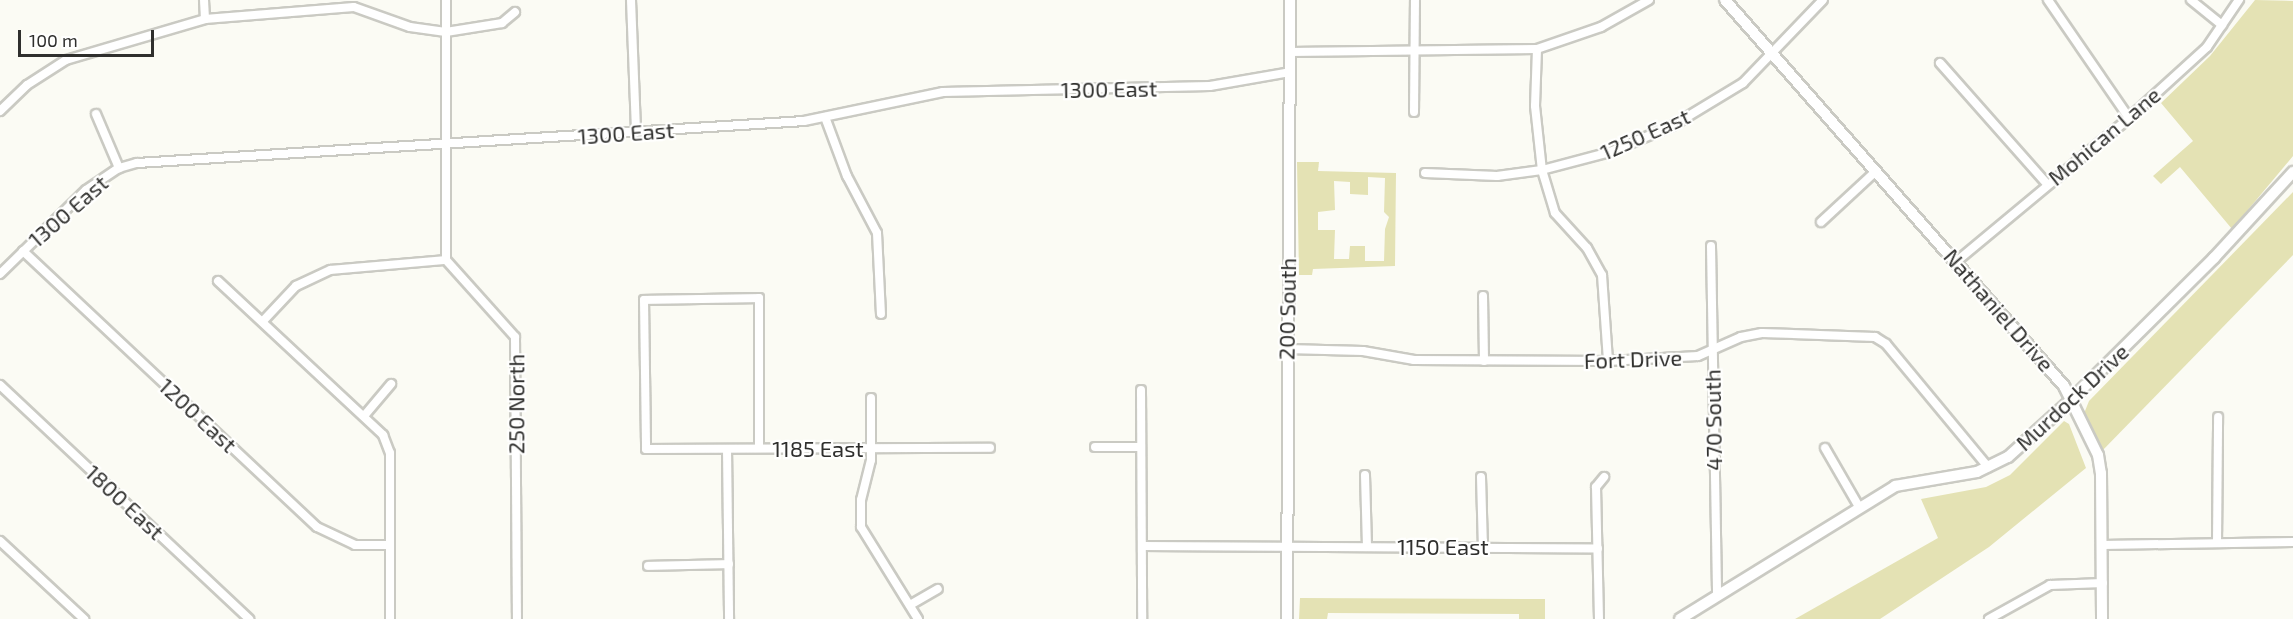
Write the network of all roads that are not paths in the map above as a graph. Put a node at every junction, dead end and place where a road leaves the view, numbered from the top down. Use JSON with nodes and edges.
{"nodes":[{"id":1,"x":204,"y":0,"type":"edge"},
{"id":2,"x":446,"y":0,"type":"edge"},
{"id":3,"x":631,"y":0,"type":"edge"},
{"id":4,"x":1290,"y":0,"type":"edge"},
{"id":5,"x":1415,"y":0,"type":"edge"},
{"id":6,"x":1649,"y":0,"type":"edge"},
{"id":7,"x":1725,"y":0,"type":"edge"},
{"id":8,"x":1823,"y":0,"type":"edge"},
{"id":9,"x":2048,"y":0,"type":"edge"},
{"id":10,"x":2191,"y":0,"type":"edge"},
{"id":11,"x":2239,"y":0,"type":"edge"},
{"id":12,"x":325,"y":4,"type":"edge"},
{"id":13,"x":515,"y":12,"type":"dead end"},
{"id":14,"x":205,"y":19,"type":"junction"},
{"id":15,"x":2222,"y":25,"type":"junction"},
{"id":16,"x":447,"y":32,"type":"junction"},
{"id":17,"x":1537,"y":49,"type":"junction"},
{"id":18,"x":1290,"y":52,"type":"junction"},
{"id":19,"x":1414,"y":54,"type":"junction"},
{"id":20,"x":1772,"y":56,"type":"junction"},
{"id":21,"x":1940,"y":63,"type":"dead end"},
{"id":22,"x":1290,"y":72,"type":"junction"},
{"id":23,"x":0,"y":111,"type":"edge"},
{"id":24,"x":1413,"y":112,"type":"dead end"},
{"id":25,"x":96,"y":114,"type":"dead end"},
{"id":26,"x":825,"y":117,"type":"junction"},
{"id":27,"x":2130,"y":118,"type":"junction"},
{"id":28,"x":636,"y":132,"type":"junction"},
{"id":29,"x":444,"y":146,"type":"junction"},
{"id":30,"x":119,"y":168,"type":"junction"},
{"id":31,"x":1542,"y":170,"type":"junction"},
{"id":32,"x":2293,"y":172,"type":"edge"},
{"id":33,"x":1425,"y":173,"type":"dead end"},
{"id":34,"x":1874,"y":173,"type":"junction"},
{"id":35,"x":2047,"y":184,"type":"junction"},
{"id":36,"x":1821,"y":222,"type":"dead end"},
{"id":37,"x":1711,"y":246,"type":"dead end"},
{"id":38,"x":23,"y":251,"type":"junction"},
{"id":39,"x":446,"y":260,"type":"junction"},
{"id":40,"x":1957,"y":261,"type":"junction"},
{"id":41,"x":0,"y":274,"type":"edge"},
{"id":42,"x":218,"y":281,"type":"dead end"},
{"id":43,"x":1483,"y":296,"type":"dead end"},
{"id":44,"x":881,"y":314,"type":"dead end"},
{"id":45,"x":263,"y":321,"type":"junction"},
{"id":46,"x":1287,"y":349,"type":"junction"},
{"id":47,"x":1712,"y":350,"type":"junction"},
{"id":48,"x":1484,"y":361,"type":"junction"},
{"id":49,"x":1608,"y":361,"type":"junction"},
{"id":50,"x":391,"y":384,"type":"dead end"},
{"id":51,"x":0,"y":385,"type":"edge"},
{"id":52,"x":1142,"y":390,"type":"dead end"},
{"id":53,"x":871,"y":398,"type":"dead end"},
{"id":54,"x":2072,"y":400,"type":"junction"},
{"id":55,"x":364,"y":416,"type":"junction"},
{"id":56,"x":2218,"y":417,"type":"dead end"},
{"id":57,"x":1095,"y":447,"type":"dead end"},
{"id":58,"x":1142,"y":447,"type":"junction"},
{"id":59,"x":759,"y":448,"type":"junction"},
{"id":60,"x":990,"y":448,"type":"dead end"},
{"id":61,"x":1825,"y":448,"type":"dead end"},
{"id":62,"x":727,"y":449,"type":"junction"},
{"id":63,"x":871,"y":449,"type":"junction"},
{"id":64,"x":1988,"y":467,"type":"junction"},
{"id":65,"x":1365,"y":475,"type":"dead end"},
{"id":66,"x":1481,"y":477,"type":"dead end"},
{"id":67,"x":1604,"y":477,"type":"dead end"},
{"id":68,"x":1859,"y":507,"type":"junction"},
{"id":69,"x":2293,"y":542,"type":"edge"},
{"id":70,"x":1,"y":543,"type":"edge"},
{"id":71,"x":2217,"y":543,"type":"junction"},
{"id":72,"x":390,"y":545,"type":"junction"},
{"id":73,"x":2103,"y":545,"type":"junction"},
{"id":74,"x":1142,"y":546,"type":"junction"},
{"id":75,"x":1288,"y":546,"type":"junction"},
{"id":76,"x":1367,"y":547,"type":"junction"},
{"id":77,"x":1483,"y":548,"type":"junction"},
{"id":78,"x":1598,"y":548,"type":"junction"},
{"id":79,"x":729,"y":564,"type":"junction"},
{"id":80,"x":648,"y":566,"type":"dead end"},
{"id":81,"x":2103,"y":583,"type":"junction"},
{"id":82,"x":938,"y":589,"type":"dead end"},
{"id":83,"x":1718,"y":594,"type":"junction"},
{"id":84,"x":910,"y":605,"type":"junction"},
{"id":85,"x":914,"y":618,"type":"edge"},
{"id":86,"x":84,"y":619,"type":"edge"},
{"id":87,"x":249,"y":619,"type":"edge"},
{"id":88,"x":390,"y":619,"type":"edge"},
{"id":89,"x":517,"y":619,"type":"edge"},
{"id":90,"x":729,"y":619,"type":"edge"},
{"id":91,"x":1142,"y":619,"type":"edge"},
{"id":92,"x":1287,"y":619,"type":"edge"},
{"id":93,"x":1599,"y":619,"type":"edge"},
{"id":94,"x":1680,"y":619,"type":"edge"},
{"id":95,"x":1989,"y":619,"type":"edge"},
{"id":96,"x":2102,"y":619,"type":"edge"}],
"edges":[{"from":1,"to":14,"type":"street"},
{"from":2,"to":16,"type":"street"},
{"from":3,"to":28,"type":"street"},
{"from":4,"to":18,"type":"street","name":"200 South"},
{"from":5,"to":19,"type":"street"},
{"from":6,"to":17,"type":"street"},
{"from":7,"to":20,"type":"street","name":"Nathaniel Drive"},
{"from":8,"to":20,"type":"street","name":"1250 East"},
{"from":9,"to":27,"type":"street"},
{"from":10,"to":15,"type":"street"},
{"from":11,"to":15,"type":"street","name":"Mohican Lane"},
{"from":12,"to":14,"type":"street"},
{"from":12,"to":16,"type":"street"},
{"from":13,"to":16,"type":"street"},
{"from":14,"to":23,"type":"street"},
{"from":15,"to":27,"type":"street","name":"Mohican Lane"},
{"from":16,"to":29,"type":"street"},
{"from":17,"to":19,"type":"street"},
{"from":17,"to":31,"type":"street"},
{"from":18,"to":19,"type":"street"},
{"from":18,"to":22,"type":"street","name":"200 South"},
{"from":19,"to":24,"type":"street"},
{"from":20,"to":31,"type":"street","name":"1250 East"},
{"from":20,"to":34,"type":"street","name":"Nathaniel Drive"},
{"from":21,"to":35,"type":"street"},
{"from":22,"to":26,"type":"street","name":"1300 East"},
{"from":22,"to":46,"type":"street","name":"200 South"},
{"from":25,"to":30,"type":"street"},
{"from":26,"to":28,"type":"street","name":"1300 East"},
{"from":26,"to":44,"type":"street"},
{"from":27,"to":35,"type":"street","name":"Mohican Lane"},
{"from":28,"to":29,"type":"street","name":"1300 East"},
{"from":29,"to":30,"type":"street","name":"1300 East"},
{"from":29,"to":39,"type":"street"},
{"from":30,"to":38,"type":"street","name":"1300 East"},
{"from":31,"to":33,"type":"street","name":"1250 East"},
{"from":31,"to":49,"type":"street"},
{"from":32,"to":54,"type":"street","name":"Murdock Drive"},
{"from":34,"to":36,"type":"street"},
{"from":34,"to":40,"type":"street","name":"Nathaniel Drive"},
{"from":35,"to":40,"type":"street","name":"Mohican Lane"},
{"from":37,"to":47,"type":"street","name":"470 South"},
{"from":38,"to":41,"type":"street","name":"1300 East"},
{"from":38,"to":72,"type":"street","name":"1200 East"},
{"from":39,"to":45,"type":"street"},
{"from":39,"to":89,"type":"street","name":"250 North"},
{"from":40,"to":54,"type":"street","name":"Nathaniel Drive"},
{"from":42,"to":45,"type":"street"},
{"from":43,"to":48,"type":"street"},
{"from":45,"to":55,"type":"street"},
{"from":46,"to":48,"type":"street","name":"Fort Drive"},
{"from":46,"to":75,"type":"street","name":"200 South"},
{"from":47,"to":49,"type":"street","name":"Fort Drive"},
{"from":47,"to":64,"type":"street","name":"Fort Drive"},
{"from":47,"to":83,"type":"street","name":"470 South"},
{"from":48,"to":49,"type":"street","name":"Fort Drive"},
{"from":50,"to":55,"type":"street"},
{"from":51,"to":87,"type":"street","name":"1800 East"},
{"from":52,"to":58,"type":"street"},
{"from":53,"to":63,"type":"street"},
{"from":54,"to":64,"type":"street","name":"Murdock Drive"},
{"from":54,"to":73,"type":"street","name":"Nathaniel Drive"},
{"from":55,"to":72,"type":"street"},
{"from":56,"to":71,"type":"street"},
{"from":57,"to":58,"type":"street"},
{"from":58,"to":74,"type":"street"},
{"from":59,"to":62,"type":"street","name":"1185 East"},
{"from":59,"to":62,"type":"street","name":"1185 East"},
{"from":59,"to":63,"type":"street","name":"1185 East"},
{"from":60,"to":63,"type":"street","name":"1185 East"},
{"from":61,"to":68,"type":"street"},
{"from":62,"to":79,"type":"street"},
{"from":63,"to":84,"type":"street"},
{"from":64,"to":68,"type":"street","name":"Murdock Drive"},
{"from":65,"to":76,"type":"street"},
{"from":66,"to":77,"type":"street"},
{"from":67,"to":78,"type":"street"},
{"from":68,"to":83,"type":"street","name":"Murdock Drive"},
{"from":69,"to":71,"type":"street"},
{"from":70,"to":86,"type":"street"},
{"from":71,"to":73,"type":"street"},
{"from":72,"to":88,"type":"street"},
{"from":73,"to":81,"type":"street","name":"Nathaniel Drive"},
{"from":74,"to":75,"type":"street","name":"1150 East"},
{"from":74,"to":91,"type":"street"},
{"from":75,"to":76,"type":"street","name":"1150 East"},
{"from":75,"to":92,"type":"street","name":"200 South"},
{"from":76,"to":77,"type":"street","name":"1150 East"},
{"from":77,"to":78,"type":"street","name":"1150 East"},
{"from":78,"to":93,"type":"street"},
{"from":79,"to":80,"type":"street"},
{"from":79,"to":90,"type":"street"},
{"from":81,"to":95,"type":"street"},
{"from":81,"to":96,"type":"street","name":"Nathaniel Drive"},
{"from":82,"to":84,"type":"street"},
{"from":83,"to":94,"type":"street","name":"Murdock Drive"},
{"from":84,"to":85,"type":"street"}]}
